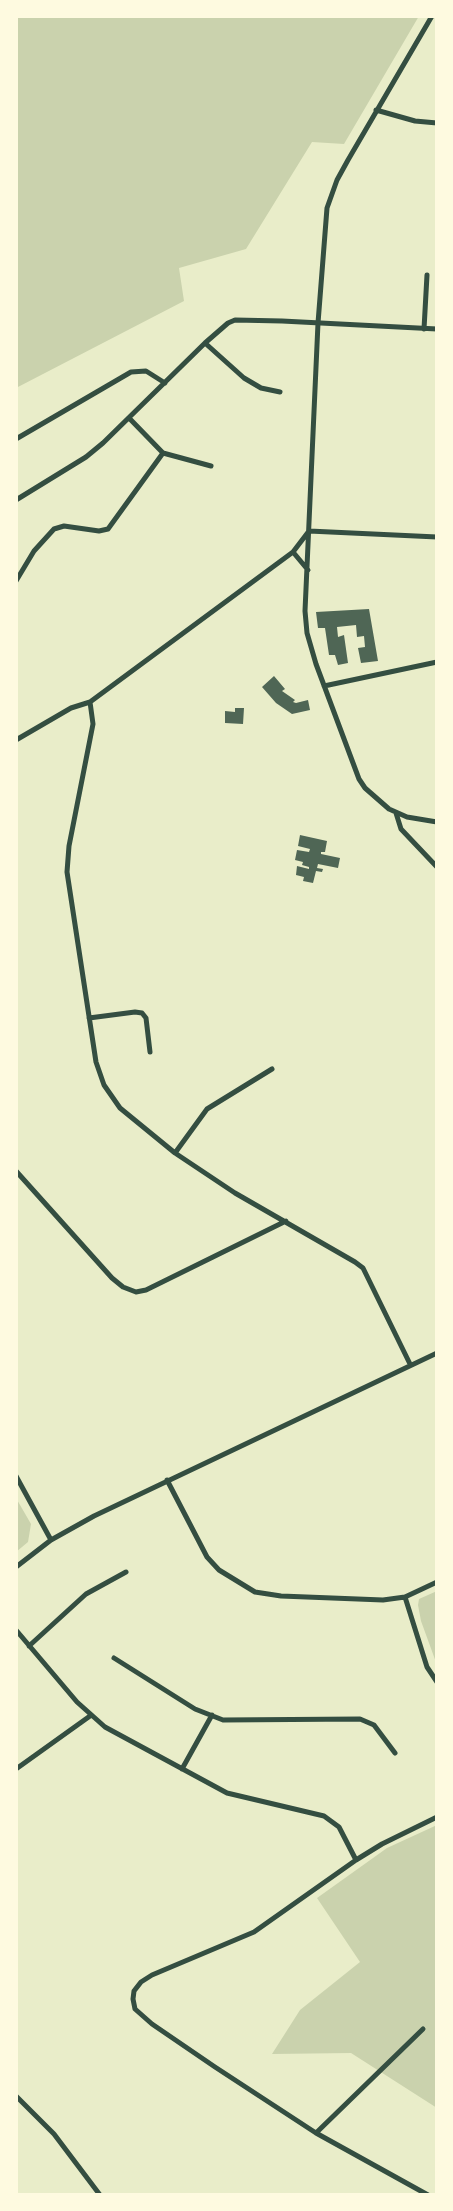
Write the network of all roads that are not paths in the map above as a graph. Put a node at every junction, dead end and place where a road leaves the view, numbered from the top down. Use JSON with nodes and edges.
{"nodes":[{"id":1,"x":432,"y":16,"type":"edge"},
{"id":2,"x":376,"y":110,"type":"junction"},
{"id":3,"x":437,"y":123,"type":"edge"},
{"id":4,"x":427,"y":276,"type":"dead end"},
{"id":5,"x":318,"y":323,"type":"junction"},
{"id":6,"x":424,"y":328,"type":"junction"},
{"id":7,"x":437,"y":329,"type":"edge"},
{"id":8,"x":205,"y":343,"type":"junction"},
{"id":9,"x":165,"y":383,"type":"junction"},
{"id":10,"x":280,"y":392,"type":"dead end"},
{"id":11,"x":130,"y":419,"type":"junction"},
{"id":12,"x":16,"y":439,"type":"edge"},
{"id":13,"x":162,"y":453,"type":"junction"},
{"id":14,"x":211,"y":466,"type":"dead end"},
{"id":15,"x":16,"y":500,"type":"edge"},
{"id":16,"x":310,"y":531,"type":"junction"},
{"id":17,"x":437,"y":537,"type":"edge"},
{"id":18,"x":293,"y":552,"type":"junction"},
{"id":19,"x":308,"y":570,"type":"junction"},
{"id":20,"x":16,"y":581,"type":"edge"},
{"id":21,"x":437,"y":662,"type":"edge"},
{"id":22,"x":324,"y":686,"type":"junction"},
{"id":23,"x":90,"y":702,"type":"junction"},
{"id":24,"x":16,"y":740,"type":"edge"},
{"id":25,"x":396,"y":813,"type":"junction"},
{"id":26,"x":437,"y":822,"type":"edge"},
{"id":27,"x":437,"y":867,"type":"edge"},
{"id":28,"x":89,"y":1018,"type":"junction"},
{"id":29,"x":150,"y":1052,"type":"dead end"},
{"id":30,"x":272,"y":1069,"type":"dead end"},
{"id":31,"x":174,"y":1153,"type":"junction"},
{"id":32,"x":16,"y":1171,"type":"edge"},
{"id":33,"x":286,"y":1221,"type":"junction"},
{"id":34,"x":437,"y":1353,"type":"edge"},
{"id":35,"x":410,"y":1364,"type":"junction"},
{"id":36,"x":16,"y":1476,"type":"edge"},
{"id":37,"x":167,"y":1480,"type":"junction"},
{"id":38,"x":51,"y":1540,"type":"junction"},
{"id":39,"x":16,"y":1567,"type":"edge"},
{"id":40,"x":126,"y":1572,"type":"dead end"},
{"id":41,"x":437,"y":1582,"type":"edge"},
{"id":42,"x":405,"y":1597,"type":"junction"},
{"id":43,"x":16,"y":1630,"type":"edge"},
{"id":44,"x":29,"y":1646,"type":"junction"},
{"id":45,"x":114,"y":1658,"type":"dead end"},
{"id":46,"x":437,"y":1682,"type":"edge"},
{"id":47,"x":212,"y":1715,"type":"junction"},
{"id":48,"x":90,"y":1716,"type":"junction"},
{"id":49,"x":395,"y":1753,"type":"dead end"},
{"id":50,"x":16,"y":1770,"type":"edge"},
{"id":51,"x":182,"y":1770,"type":"junction"},
{"id":52,"x":437,"y":1818,"type":"edge"},
{"id":53,"x":356,"y":1860,"type":"junction"},
{"id":54,"x":423,"y":2029,"type":"dead end"},
{"id":55,"x":16,"y":2096,"type":"edge"},
{"id":56,"x":316,"y":2133,"type":"junction"},
{"id":57,"x":100,"y":2195,"type":"edge"},
{"id":58,"x":428,"y":2195,"type":"edge"}],
"edges":[{"from":1,"to":2,"type":"street"},
{"from":2,"to":3,"type":"street"},
{"from":2,"to":5,"type":"street"},
{"from":4,"to":6,"type":"street"},
{"from":5,"to":6,"type":"street"},
{"from":5,"to":8,"type":"street"},
{"from":5,"to":16,"type":"street"},
{"from":6,"to":7,"type":"street"},
{"from":8,"to":9,"type":"street"},
{"from":8,"to":10,"type":"street"},
{"from":9,"to":11,"type":"street"},
{"from":9,"to":12,"type":"street"},
{"from":11,"to":13,"type":"street"},
{"from":11,"to":15,"type":"street"},
{"from":13,"to":14,"type":"street"},
{"from":13,"to":20,"type":"street"},
{"from":16,"to":17,"type":"street"},
{"from":16,"to":18,"type":"street"},
{"from":16,"to":19,"type":"street"},
{"from":18,"to":19,"type":"street"},
{"from":18,"to":23,"type":"street"},
{"from":19,"to":22,"type":"street"},
{"from":21,"to":22,"type":"street"},
{"from":22,"to":25,"type":"street"},
{"from":23,"to":24,"type":"street"},
{"from":23,"to":28,"type":"street"},
{"from":25,"to":26,"type":"street"},
{"from":25,"to":27,"type":"street"},
{"from":28,"to":29,"type":"street"},
{"from":28,"to":31,"type":"street"},
{"from":30,"to":31,"type":"street"},
{"from":31,"to":33,"type":"street"},
{"from":32,"to":33,"type":"street"},
{"from":33,"to":35,"type":"street"},
{"from":34,"to":35,"type":"street"},
{"from":35,"to":37,"type":"street"},
{"from":36,"to":38,"type":"street"},
{"from":37,"to":38,"type":"street"},
{"from":37,"to":42,"type":"street"},
{"from":38,"to":39,"type":"street"},
{"from":40,"to":44,"type":"street"},
{"from":41,"to":42,"type":"street"},
{"from":42,"to":46,"type":"street"},
{"from":43,"to":44,"type":"street"},
{"from":44,"to":48,"type":"street"},
{"from":45,"to":47,"type":"street"},
{"from":47,"to":49,"type":"street"},
{"from":47,"to":51,"type":"street"},
{"from":48,"to":50,"type":"street"},
{"from":48,"to":51,"type":"street"},
{"from":51,"to":53,"type":"street"},
{"from":52,"to":53,"type":"street"},
{"from":53,"to":56,"type":"street"},
{"from":54,"to":56,"type":"street"},
{"from":55,"to":57,"type":"street"},
{"from":56,"to":58,"type":"street"}]}
